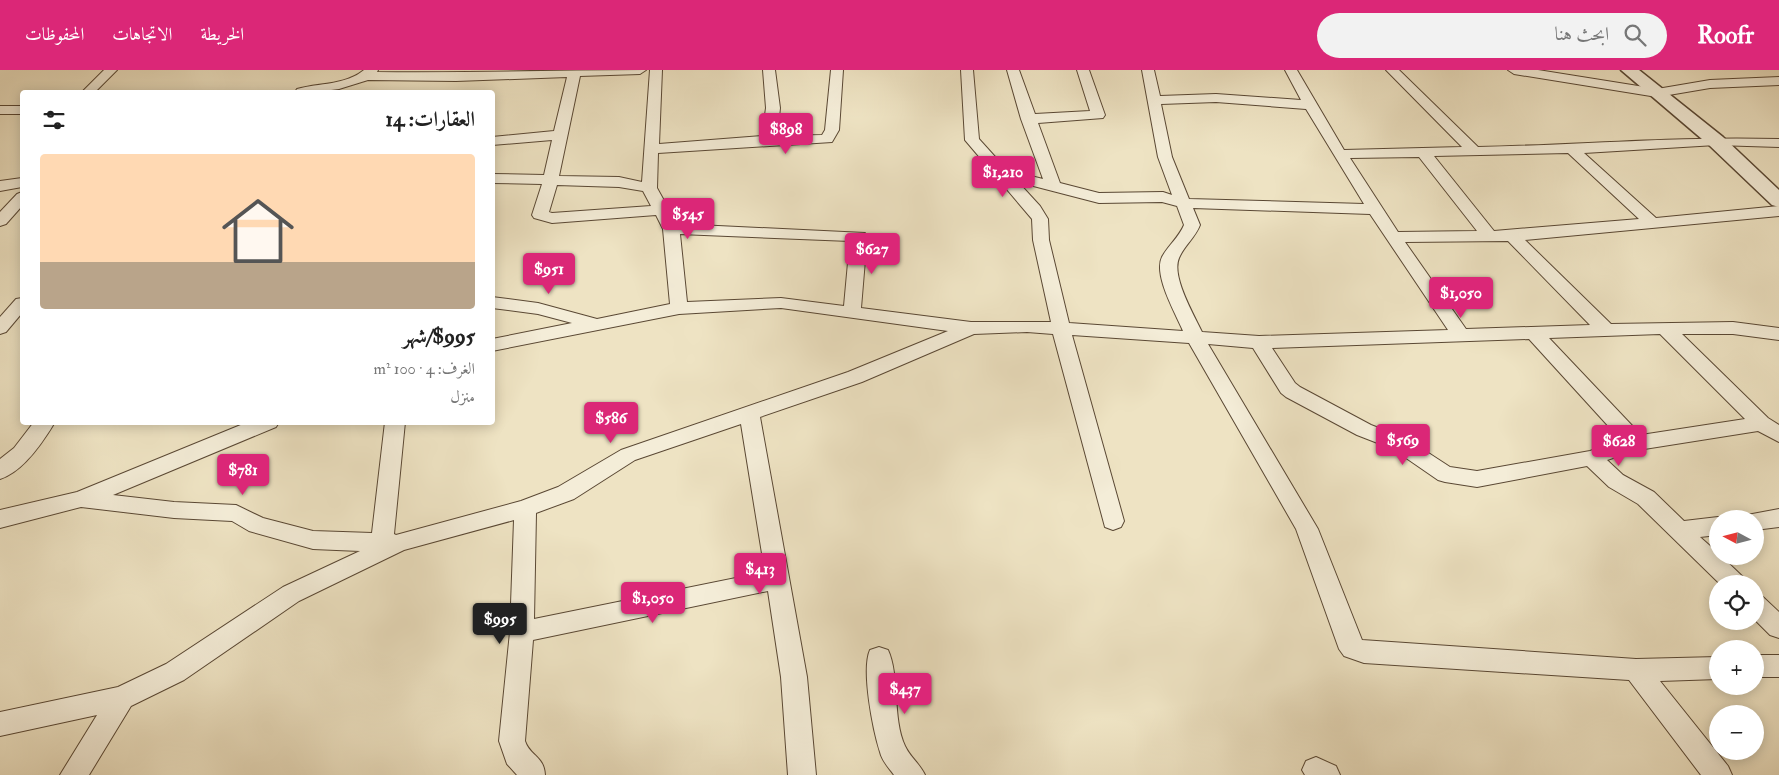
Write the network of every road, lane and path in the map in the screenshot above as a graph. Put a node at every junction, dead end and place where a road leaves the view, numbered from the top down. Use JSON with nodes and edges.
{"nodes":[{"id":1,"x":111,"y":70,"type":"edge"},
{"id":2,"x":640,"y":70,"type":"edge"},
{"id":3,"x":656,"y":70,"type":"edge"},
{"id":4,"x":769,"y":70,"type":"edge"},
{"id":5,"x":837,"y":70,"type":"edge"},
{"id":6,"x":967,"y":70,"type":"edge"},
{"id":7,"x":1013,"y":70,"type":"edge"},
{"id":8,"x":1083,"y":70,"type":"edge"},
{"id":9,"x":1148,"y":70,"type":"edge"},
{"id":10,"x":1291,"y":70,"type":"edge"},
{"id":11,"x":1392,"y":70,"type":"edge"},
{"id":12,"x":1514,"y":70,"type":"edge"},
{"id":13,"x":1542,"y":70,"type":"edge"},
{"id":14,"x":1629,"y":70,"type":"edge"},
{"id":15,"x":1753,"y":70,"type":"edge"},
{"id":16,"x":617,"y":71,"type":"edge"},
{"id":17,"x":534,"y":72,"type":"edge"},
{"id":18,"x":369,"y":73,"type":"edge"},
{"id":19,"x":574,"y":73,"type":"junction"},
{"id":20,"x":1556,"y":75,"type":"junction"},
{"id":21,"x":456,"y":76,"type":"junction"},
{"id":22,"x":1779,"y":80,"type":"edge"},
{"id":23,"x":1761,"y":81,"type":"junction"},
{"id":24,"x":90,"y":90,"type":"edge"},
{"id":25,"x":310,"y":90,"type":"edge"},
{"id":26,"x":450,"y":90,"type":"edge"},
{"id":27,"x":1657,"y":93,"type":"junction"},
{"id":28,"x":1155,"y":100,"type":"junction"},
{"id":29,"x":1310,"y":105,"type":"junction"},
{"id":30,"x":0,"y":110,"type":"edge"},
{"id":31,"x":20,"y":110,"type":"edge"},
{"id":32,"x":1028,"y":118,"type":"junction"},
{"id":33,"x":559,"y":135,"type":"junction"},
{"id":34,"x":769,"y":140,"type":"junction"},
{"id":35,"x":495,"y":141,"type":"edge"},
{"id":36,"x":1716,"y":141,"type":"junction"},
{"id":37,"x":1779,"y":143,"type":"edge"},
{"id":38,"x":651,"y":149,"type":"junction"},
{"id":39,"x":1572,"y":149,"type":"junction"},
{"id":40,"x":1474,"y":151,"type":"junction"},
{"id":41,"x":1422,"y":152,"type":"junction"},
{"id":42,"x":1340,"y":154,"type":"junction"},
{"id":43,"x":1000,"y":173,"type":"junction"},
{"id":44,"x":495,"y":178,"type":"edge"},
{"id":45,"x":551,"y":178,"type":"junction"},
{"id":46,"x":20,"y":183,"type":"edge"},
{"id":47,"x":0,"y":186,"type":"edge"},
{"id":48,"x":1053,"y":186,"type":"junction"},
{"id":49,"x":648,"y":188,"type":"junction"},
{"id":50,"x":20,"y":199,"type":"edge"},
{"id":51,"x":1779,"y":201,"type":"edge"},
{"id":52,"x":1183,"y":203,"type":"junction"},
{"id":53,"x":1374,"y":209,"type":"junction"},
{"id":54,"x":661,"y":210,"type":"junction"},
{"id":55,"x":1779,"y":211,"type":"edge"},
{"id":56,"x":0,"y":221,"type":"edge"},
{"id":57,"x":20,"y":221,"type":"edge"},
{"id":58,"x":1652,"y":223,"type":"junction"},
{"id":59,"x":671,"y":229,"type":"junction"},
{"id":60,"x":1512,"y":236,"type":"junction"},
{"id":61,"x":1393,"y":237,"type":"junction"},
{"id":62,"x":1490,"y":237,"type":"junction"},
{"id":63,"x":495,"y":302,"type":"edge"},
{"id":64,"x":20,"y":305,"type":"edge"},
{"id":65,"x":679,"y":308,"type":"junction"},
{"id":66,"x":852,"y":311,"type":"junction"},
{"id":67,"x":597,"y":324,"type":"junction"},
{"id":68,"x":0,"y":328,"type":"edge"},
{"id":69,"x":971,"y":328,"type":"junction"},
{"id":70,"x":1665,"y":328,"type":"junction"},
{"id":71,"x":1061,"y":329,"type":"junction"},
{"id":72,"x":1606,"y":330,"type":"junction"},
{"id":73,"x":1534,"y":333,"type":"junction"},
{"id":74,"x":1779,"y":334,"type":"edge"},
{"id":75,"x":1461,"y":335,"type":"junction"},
{"id":76,"x":1195,"y":339,"type":"junction"},
{"id":77,"x":1259,"y":342,"type":"junction"},
{"id":78,"x":495,"y":344,"type":"edge"},
{"id":79,"x":749,"y":412,"type":"junction"},
{"id":80,"x":1761,"y":423,"type":"junction"},
{"id":81,"x":43,"y":425,"type":"edge"},
{"id":82,"x":260,"y":425,"type":"edge"},
{"id":83,"x":395,"y":425,"type":"edge"},
{"id":84,"x":1779,"y":435,"type":"edge"},
{"id":85,"x":1636,"y":443,"type":"junction"},
{"id":86,"x":0,"y":452,"type":"edge"},
{"id":87,"x":21,"y":453,"type":"junction"},
{"id":88,"x":1591,"y":458,"type":"junction"},
{"id":89,"x":0,"y":471,"type":"edge"},
{"id":90,"x":81,"y":499,"type":"junction"},
{"id":91,"x":524,"y":508,"type":"junction"},
{"id":92,"x":1779,"y":518,"type":"edge"},
{"id":93,"x":0,"y":519,"type":"edge"},
{"id":94,"x":1764,"y":520,"type":"edge"},
{"id":95,"x":1113,"y":521,"type":"dead end"},
{"id":96,"x":1709,"y":527,"type":"edge"},
{"id":97,"x":1681,"y":530,"type":"junction"},
{"id":98,"x":390,"y":543,"type":"junction"},
{"id":99,"x":1726,"y":575,"type":"edge"},
{"id":100,"x":777,"y":579,"type":"junction"},
{"id":101,"x":1764,"y":613,"type":"edge"},
{"id":102,"x":1779,"y":628,"type":"edge"},
{"id":103,"x":522,"y":632,"type":"junction"},
{"id":104,"x":879,"y":658,"type":"dead end"},
{"id":105,"x":1764,"y":666,"type":"edge"},
{"id":106,"x":1779,"y":666,"type":"edge"},
{"id":107,"x":1709,"y":668,"type":"edge"},
{"id":108,"x":1636,"y":670,"type":"junction"},
{"id":109,"x":122,"y":698,"type":"junction"},
{"id":110,"x":0,"y":724,"type":"edge"},
{"id":111,"x":74,"y":775,"type":"edge"},
{"id":112,"x":531,"y":775,"type":"edge"},
{"id":113,"x":802,"y":775,"type":"edge"},
{"id":114,"x":911,"y":775,"type":"edge"},
{"id":115,"x":1718,"y":775,"type":"edge"}],
"edges":[{"from":1,"to":24,"type":"street"},
{"from":2,"to":16,"type":"street"},
{"from":3,"to":38,"type":"street"},
{"from":4,"to":34,"type":"street"},
{"from":5,"to":34,"type":"street"},
{"from":6,"to":43,"type":"street"},
{"from":7,"to":32,"type":"street"},
{"from":8,"to":32,"type":"street"},
{"from":9,"to":28,"type":"street"},
{"from":10,"to":29,"type":"street"},
{"from":11,"to":40,"type":"street"},
{"from":12,"to":20,"type":"street"},
{"from":13,"to":20,"type":"street"},
{"from":14,"to":27,"type":"street"},
{"from":15,"to":23,"type":"street"},
{"from":16,"to":19,"type":"street"},
{"from":17,"to":19,"type":"street"},
{"from":17,"to":21,"type":"street"},
{"from":18,"to":21,"type":"street"},
{"from":18,"to":25,"type":"street"},
{"from":19,"to":33,"type":"street"},
{"from":20,"to":27,"type":"street"},
{"from":21,"to":26,"type":"street"},
{"from":22,"to":23,"type":"street"},
{"from":23,"to":27,"type":"street"},
{"from":27,"to":36,"type":"street"},
{"from":28,"to":29,"type":"street"},
{"from":28,"to":52,"type":"street"},
{"from":29,"to":42,"type":"street"},
{"from":30,"to":31,"type":"street"},
{"from":32,"to":48,"type":"street"},
{"from":33,"to":35,"type":"street"},
{"from":33,"to":45,"type":"street"},
{"from":34,"to":38,"type":"street"},
{"from":36,"to":37,"type":"street"},
{"from":36,"to":39,"type":"street"},
{"from":36,"to":51,"type":"street"},
{"from":38,"to":49,"type":"street"},
{"from":39,"to":40,"type":"street"},
{"from":39,"to":58,"type":"street"},
{"from":40,"to":41,"type":"street"},
{"from":41,"to":42,"type":"street"},
{"from":41,"to":62,"type":"street"},
{"from":42,"to":53,"type":"street"},
{"from":43,"to":48,"type":"street"},
{"from":43,"to":71,"type":"street"},
{"from":44,"to":45,"type":"street"},
{"from":45,"to":49,"type":"street"},
{"from":45,"to":54,"type":"street"},
{"from":46,"to":47,"type":"street"},
{"from":48,"to":52,"type":"street"},
{"from":49,"to":54,"type":"street"},
{"from":50,"to":56,"type":"street"},
{"from":52,"to":53,"type":"street"},
{"from":52,"to":76,"type":"street"},
{"from":53,"to":61,"type":"street"},
{"from":54,"to":59,"type":"street"},
{"from":55,"to":58,"type":"street"},
{"from":56,"to":57,"type":"street"},
{"from":58,"to":60,"type":"street"},
{"from":59,"to":65,"type":"street"},
{"from":59,"to":66,"type":"street"},
{"from":60,"to":62,"type":"street"},
{"from":60,"to":72,"type":"street"},
{"from":61,"to":62,"type":"street"},
{"from":61,"to":75,"type":"street"},
{"from":63,"to":67,"type":"street"},
{"from":64,"to":68,"type":"street"},
{"from":65,"to":66,"type":"street"},
{"from":65,"to":67,"type":"street"},
{"from":66,"to":69,"type":"street"},
{"from":67,"to":78,"type":"street"},
{"from":69,"to":71,"type":"street"},
{"from":69,"to":79,"type":"street"},
{"from":70,"to":72,"type":"street"},
{"from":70,"to":74,"type":"street"},
{"from":70,"to":80,"type":"street"},
{"from":71,"to":76,"type":"street"},
{"from":71,"to":95,"type":"street"},
{"from":72,"to":73,"type":"street"},
{"from":73,"to":75,"type":"street"},
{"from":73,"to":85,"type":"street"},
{"from":75,"to":77,"type":"street"},
{"from":76,"to":77,"type":"street"},
{"from":76,"to":108,"type":"street"},
{"from":77,"to":88,"type":"street"},
{"from":79,"to":91,"type":"street"},
{"from":79,"to":100,"type":"street"},
{"from":80,"to":84,"type":"street"},
{"from":80,"to":85,"type":"street"},
{"from":81,"to":87,"type":"street"},
{"from":82,"to":90,"type":"street"},
{"from":83,"to":98,"type":"street"},
{"from":85,"to":88,"type":"street"},
{"from":86,"to":87,"type":"street"},
{"from":87,"to":89,"type":"street"},
{"from":88,"to":97,"type":"street"},
{"from":90,"to":93,"type":"street"},
{"from":90,"to":98,"type":"street"},
{"from":91,"to":98,"type":"street"},
{"from":91,"to":103,"type":"street"},
{"from":92,"to":94,"type":"street"},
{"from":96,"to":97,"type":"street"},
{"from":97,"to":99,"type":"street"},
{"from":98,"to":109,"type":"street"},
{"from":100,"to":103,"type":"street"},
{"from":100,"to":113,"type":"street"},
{"from":101,"to":102,"type":"street"},
{"from":103,"to":112,"type":"street"},
{"from":104,"to":114,"type":"street"},
{"from":105,"to":106,"type":"street"},
{"from":107,"to":108,"type":"street"},
{"from":108,"to":115,"type":"street"},
{"from":109,"to":110,"type":"street"},
{"from":109,"to":111,"type":"street"}]}
